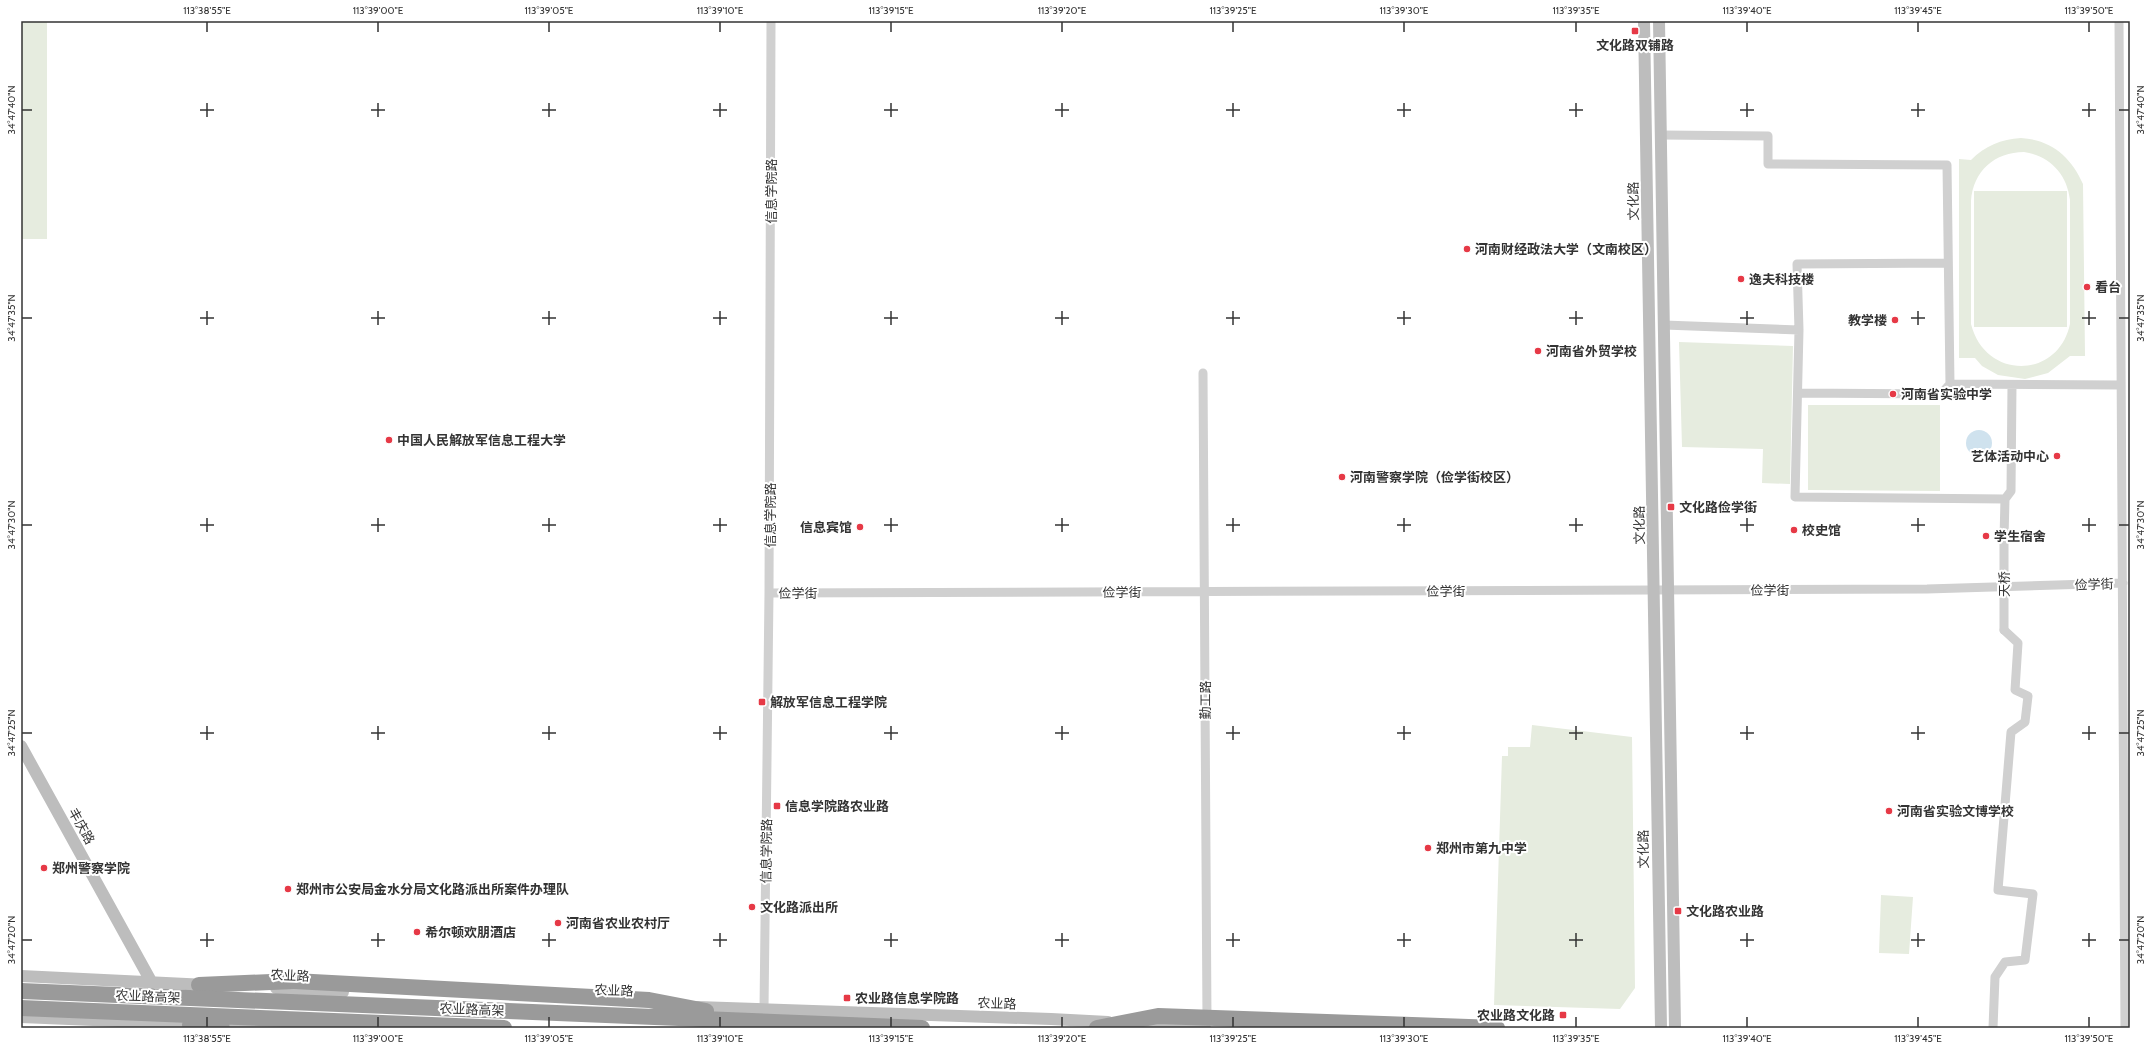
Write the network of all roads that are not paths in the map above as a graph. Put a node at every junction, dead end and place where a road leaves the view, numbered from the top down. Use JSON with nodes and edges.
{"nodes":[{"id":1,"x":771,"y":21,"type":"edge"},
{"id":2,"x":1644,"y":21,"type":"edge"},
{"id":3,"x":1659,"y":21,"type":"edge"},
{"id":4,"x":2119,"y":21,"type":"edge"},
{"id":5,"x":1660,"y":135,"type":"junction"},
{"id":6,"x":1948,"y":263,"type":"junction"},
{"id":7,"x":2125,"y":313,"type":"edge"},
{"id":8,"x":1664,"y":325,"type":"junction"},
{"id":9,"x":1799,"y":330,"type":"junction"},
{"id":10,"x":1203,"y":373,"type":"dead end"},
{"id":11,"x":1950,"y":384,"type":"junction"},
{"id":12,"x":2012,"y":384,"type":"junction"},
{"id":13,"x":2121,"y":385,"type":"junction"},
{"id":14,"x":1798,"y":393,"type":"junction"},
{"id":15,"x":2005,"y":499,"type":"junction"},
{"id":16,"x":2122,"y":583,"type":"junction"},
{"id":17,"x":1654,"y":590,"type":"junction"},
{"id":18,"x":1668,"y":590,"type":"junction"},
{"id":19,"x":1204,"y":592,"type":"junction"},
{"id":20,"x":770,"y":593,"type":"junction"},
{"id":21,"x":21,"y":746,"type":"edge"},
{"id":22,"x":21,"y":976,"type":"edge"},
{"id":23,"x":152,"y":983,"type":"junction"},
{"id":24,"x":198,"y":985,"type":"junction"},
{"id":25,"x":21,"y":991,"type":"edge"},
{"id":26,"x":658,"y":1005,"type":"junction"},
{"id":27,"x":21,"y":1008,"type":"edge"},
{"id":28,"x":764,"y":1009,"type":"junction"},
{"id":29,"x":21,"y":1018,"type":"edge"},
{"id":30,"x":749,"y":1021,"type":"junction"},
{"id":31,"x":170,"y":1023,"type":"junction"},
{"id":32,"x":222,"y":1028,"type":"edge"},
{"id":33,"x":286,"y":1028,"type":"edge"},
{"id":34,"x":504,"y":1028,"type":"edge"},
{"id":35,"x":658,"y":1028,"type":"edge"},
{"id":36,"x":922,"y":1028,"type":"edge"},
{"id":37,"x":1097,"y":1028,"type":"edge"},
{"id":38,"x":1206,"y":1028,"type":"edge"},
{"id":39,"x":1497,"y":1028,"type":"edge"},
{"id":40,"x":1661,"y":1028,"type":"edge"},
{"id":41,"x":1675,"y":1028,"type":"edge"},
{"id":42,"x":1993,"y":1028,"type":"edge"},
{"id":43,"x":2125,"y":1028,"type":"edge"}],
"edges":[{"from":1,"to":20,"type":"street","name":"信息学院路"},
{"from":2,"to":17,"type":"main road","name":"文化路"},
{"from":3,"to":5,"type":"main road"},
{"from":4,"to":7,"type":"street"},
{"from":5,"to":6,"type":"street"},
{"from":5,"to":8,"type":"main road"},
{"from":6,"to":9,"type":"street"},
{"from":6,"to":11,"type":"street"},
{"from":7,"to":13,"type":"street"},
{"from":8,"to":9,"type":"street"},
{"from":8,"to":18,"type":"main road"},
{"from":9,"to":14,"type":"street"},
{"from":10,"to":19,"type":"street","name":"勤工路"},
{"from":11,"to":12,"type":"street"},
{"from":11,"to":14,"type":"street"},
{"from":12,"to":13,"type":"street"},
{"from":12,"to":15,"type":"street","name":"天桥"},
{"from":13,"to":16,"type":"street"},
{"from":14,"to":15,"type":"street"},
{"from":15,"to":42,"type":"street","name":"天桥","bridge":true},
{"from":16,"to":18,"type":"street","name":"俭学街"},
{"from":16,"to":43,"type":"street"},
{"from":17,"to":18,"type":"street","name":"俭学街"},
{"from":17,"to":19,"type":"street","name":"俭学街"},
{"from":17,"to":40,"type":"main road","name":"文化路"},
{"from":18,"to":41,"type":"main road"},
{"from":19,"to":20,"type":"street","name":"俭学街"},
{"from":19,"to":38,"type":"street","name":"勤工路"},
{"from":20,"to":28,"type":"street","name":"信息学院路"},
{"from":21,"to":23,"type":"main road","name":"丰庆路"},
{"from":22,"to":23,"type":"main road","name":"农业路"},
{"from":23,"to":24,"type":"main road","name":"农业路"},
{"from":24,"to":26,"type":"main road","name":"农业路"},
{"from":24,"to":30,"type":"highway","bridge":true},
{"from":25,"to":30,"type":"highway","name":"农业路高架","bridge":true},
{"from":26,"to":28,"type":"main road","name":"农业路"},
{"from":26,"to":35,"type":"main road"},
{"from":27,"to":34,"type":"highway","name":"农业路高架"},
{"from":28,"to":38,"type":"main road","name":"农业路"},
{"from":29,"to":31,"type":"main road"},
{"from":30,"to":36,"type":"highway","name":"农业路高架","bridge":true},
{"from":31,"to":32,"type":"highway"},
{"from":31,"to":33,"type":"main road"},
{"from":37,"to":39,"type":"highway","bridge":true}]}
